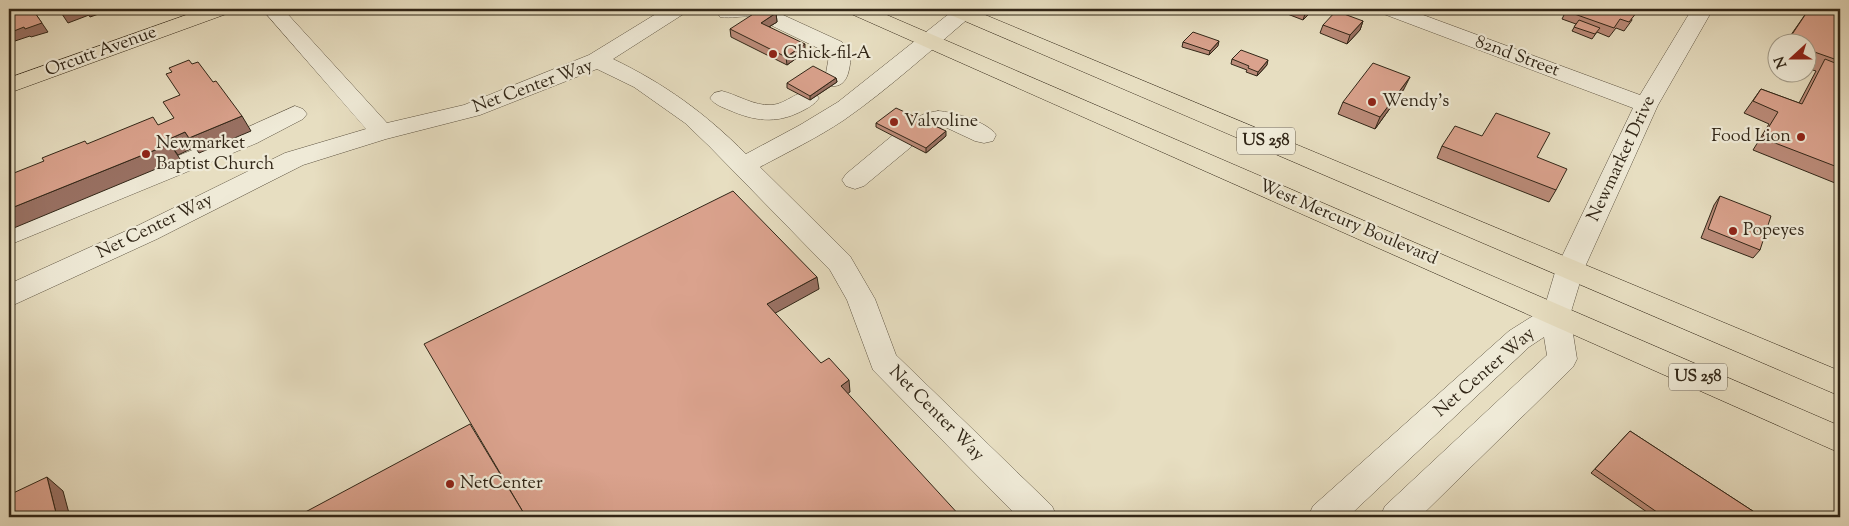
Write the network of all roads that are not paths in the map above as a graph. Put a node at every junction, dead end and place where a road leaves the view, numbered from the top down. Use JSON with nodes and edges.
{"nodes":[{"id":1,"x":199,"y":9,"type":"edge"},
{"id":2,"x":222,"y":9,"type":"edge"},
{"id":3,"x":272,"y":9,"type":"edge"},
{"id":4,"x":678,"y":9,"type":"edge"},
{"id":5,"x":856,"y":9,"type":"edge"},
{"id":6,"x":1388,"y":9,"type":"edge"},
{"id":7,"x":1702,"y":9,"type":"edge"},
{"id":8,"x":961,"y":10,"type":"edge"},
{"id":9,"x":174,"y":17,"type":"edge"},
{"id":10,"x":930,"y":42,"type":"junction"},
{"id":11,"x":597,"y":60,"type":"junction"},
{"id":12,"x":9,"y":67,"type":"edge"},
{"id":13,"x":828,"y":73,"type":"joint"},
{"id":14,"x":9,"y":86,"type":"edge"},
{"id":15,"x":799,"y":94,"type":"edge"},
{"id":16,"x":722,"y":98,"type":"dead end"},
{"id":17,"x":1646,"y":105,"type":"junction"},
{"id":18,"x":295,"y":114,"type":"dead end"},
{"id":19,"x":924,"y":124,"type":"edge"},
{"id":20,"x":382,"y":132,"type":"junction"},
{"id":21,"x":984,"y":135,"type":"dead end"},
{"id":22,"x":902,"y":141,"type":"edge"},
{"id":23,"x":743,"y":166,"type":"junction"},
{"id":24,"x":855,"y":180,"type":"dead end"},
{"id":25,"x":9,"y":236,"type":"edge"},
{"id":26,"x":1570,"y":269,"type":"junction"},
{"id":27,"x":9,"y":296,"type":"edge"},
{"id":28,"x":1556,"y":315,"type":"junction"},
{"id":29,"x":1840,"y":384,"type":"edge"},
{"id":30,"x":1840,"y":440,"type":"edge"},
{"id":31,"x":1040,"y":517,"type":"edge"},
{"id":32,"x":1326,"y":517,"type":"edge"},
{"id":33,"x":1397,"y":517,"type":"edge"}],
"edges":[{"from":1,"to":9,"type":"main road"},
{"from":2,"to":9,"type":"main road","name":"Orcutt Avenue"},
{"from":3,"to":20,"type":"street"},
{"from":4,"to":11,"type":"street"},
{"from":5,"to":10,"type":"main road","name":"West Mercury Boulevard","number":"US 258"},
{"from":6,"to":17,"type":"street","name":"82nd Street"},
{"from":7,"to":17,"type":"street","name":"Newmarket Drive"},
{"from":8,"to":10,"type":"street"},
{"from":8,"to":26,"type":"main road","number":"US 258"},
{"from":9,"to":12,"type":"main road","name":"Orcutt Avenue"},
{"from":9,"to":14,"type":"main road","name":"Orcutt Avenue"},
{"from":10,"to":23,"type":"street"},
{"from":10,"to":28,"type":"main road","name":"West Mercury Boulevard","number":"US 258"},
{"from":11,"to":20,"type":"street","name":"Net Center Way"},
{"from":11,"to":23,"type":"street","name":"Net Center Way"},
{"from":13,"to":13,"type":"street"},
{"from":15,"to":16,"type":"street"},
{"from":17,"to":26,"type":"street","name":"Newmarket Drive"},
{"from":18,"to":25,"type":"street"},
{"from":19,"to":21,"type":"street"},
{"from":20,"to":27,"type":"street","name":"Net Center Way"},
{"from":22,"to":24,"type":"street"},
{"from":23,"to":31,"type":"street","name":"Net Center Way"},
{"from":26,"to":28,"type":"street","name":"Newmarket Drive"},
{"from":26,"to":29,"type":"main road","number":"US 258"},
{"from":28,"to":30,"type":"main road","name":"West Mercury Boulevard","number":"US 258"},
{"from":28,"to":32,"type":"street","name":"Net Center Way"},
{"from":28,"to":33,"type":"street","name":"Net Center Way"}]}
